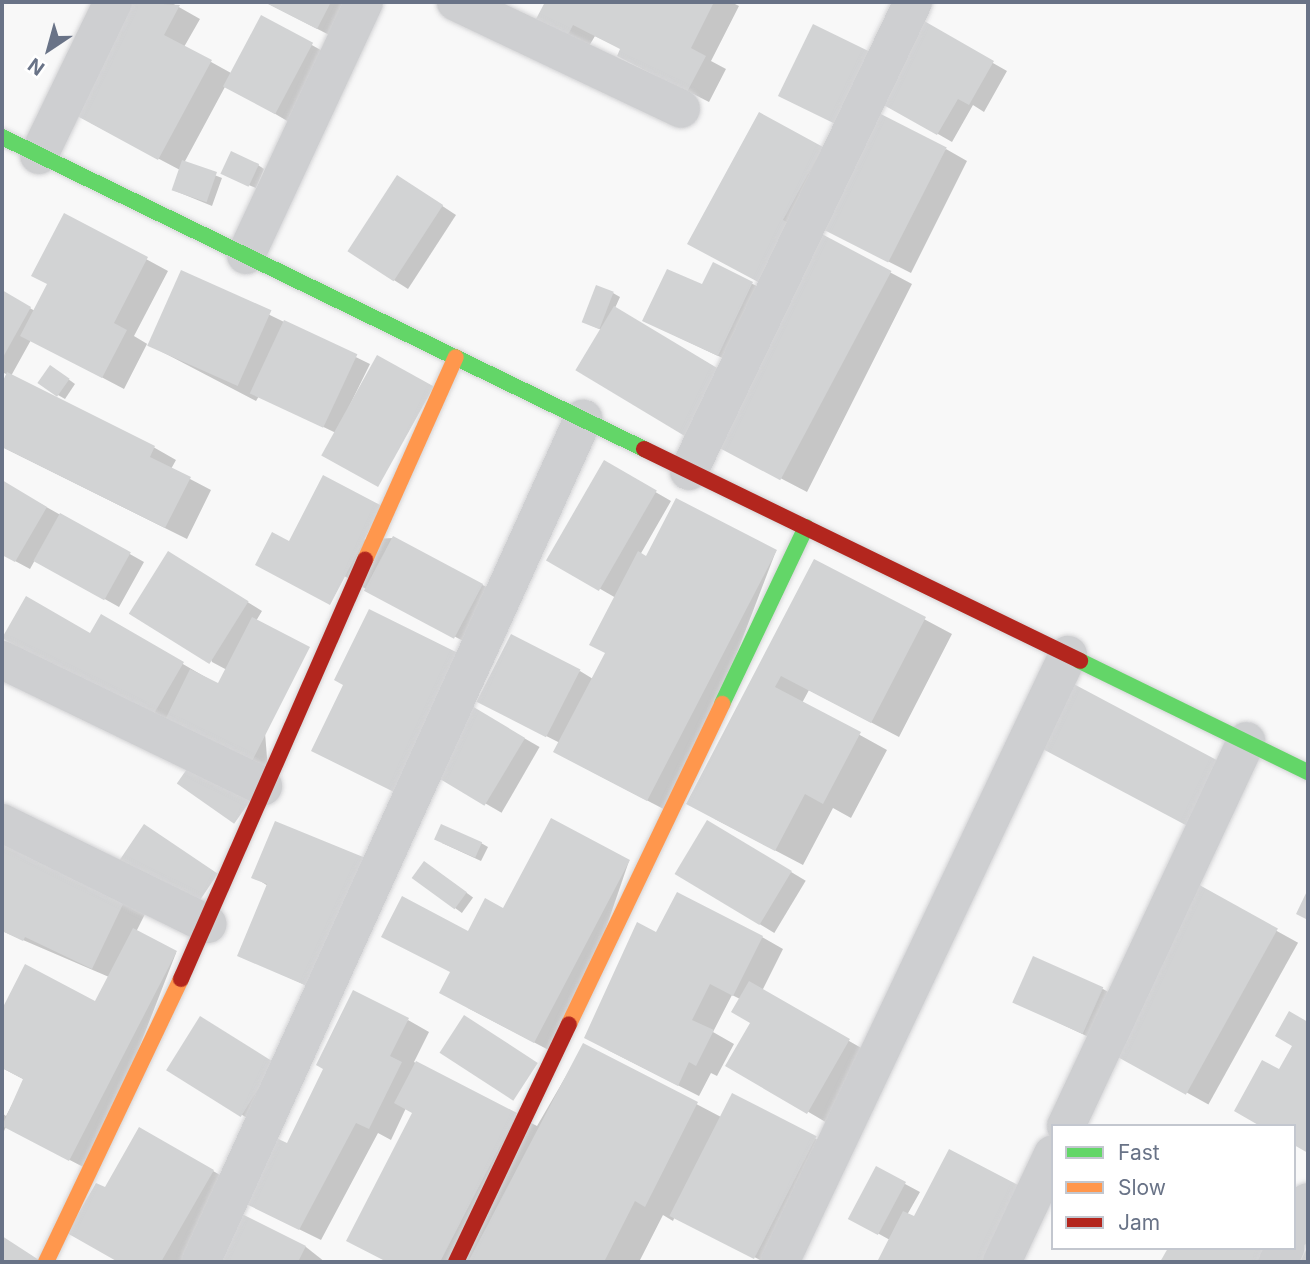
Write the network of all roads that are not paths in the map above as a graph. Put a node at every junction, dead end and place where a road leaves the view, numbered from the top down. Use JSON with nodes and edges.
{"nodes":[{"id":1,"x":113,"y":2,"type":"edge"},
{"id":2,"x":364,"y":2,"type":"edge"},
{"id":3,"x":456,"y":2,"type":"edge"},
{"id":4,"x":913,"y":2,"type":"edge"},
{"id":5,"x":681,"y":109,"type":"dead end"},
{"id":6,"x":2,"y":137,"type":"edge"},
{"id":7,"x":39,"y":155,"type":"junction"},
{"id":8,"x":246,"y":255,"type":"junction"},
{"id":9,"x":456,"y":357,"type":"junction"},
{"id":10,"x":583,"y":419,"type":"junction"},
{"id":11,"x":689,"y":471,"type":"junction"},
{"id":12,"x":806,"y":527,"type":"junction"},
{"id":13,"x":1069,"y":655,"type":"junction"},
{"id":14,"x":2,"y":660,"type":"edge"},
{"id":15,"x":1246,"y":741,"type":"junction"},
{"id":16,"x":1308,"y":772,"type":"edge"},
{"id":17,"x":263,"y":786,"type":"junction"},
{"id":18,"x":2,"y":822,"type":"edge"},
{"id":19,"x":206,"y":924,"type":"junction"},
{"id":20,"x":1067,"y":1124,"type":"edge"},
{"id":21,"x":1051,"y":1158,"type":"edge"},
{"id":22,"x":1308,"y":1202,"type":"edge"},
{"id":23,"x":1296,"y":1225,"type":"edge"},
{"id":24,"x":46,"y":1262,"type":"edge"},
{"id":25,"x":201,"y":1262,"type":"edge"},
{"id":26,"x":456,"y":1262,"type":"edge"},
{"id":27,"x":780,"y":1262,"type":"edge"},
{"id":28,"x":1002,"y":1262,"type":"edge"}],
"edges":[{"from":1,"to":7,"type":"street"},
{"from":2,"to":8,"type":"street"},
{"from":3,"to":5,"type":"street"},
{"from":4,"to":11,"type":"street"},
{"from":6,"to":7,"type":"street"},
{"from":7,"to":8,"type":"street"},
{"from":8,"to":9,"type":"street"},
{"from":9,"to":10,"type":"street"},
{"from":9,"to":17,"type":"street"},
{"from":10,"to":11,"type":"street"},
{"from":10,"to":25,"type":"street"},
{"from":11,"to":12,"type":"street"},
{"from":12,"to":13,"type":"street"},
{"from":12,"to":26,"type":"street"},
{"from":13,"to":15,"type":"street"},
{"from":13,"to":27,"type":"street"},
{"from":14,"to":17,"type":"street"},
{"from":15,"to":16,"type":"street"},
{"from":15,"to":20,"type":"street"},
{"from":17,"to":19,"type":"street"},
{"from":18,"to":19,"type":"street"},
{"from":19,"to":24,"type":"street"},
{"from":21,"to":28,"type":"street"},
{"from":22,"to":23,"type":"street"}]}
